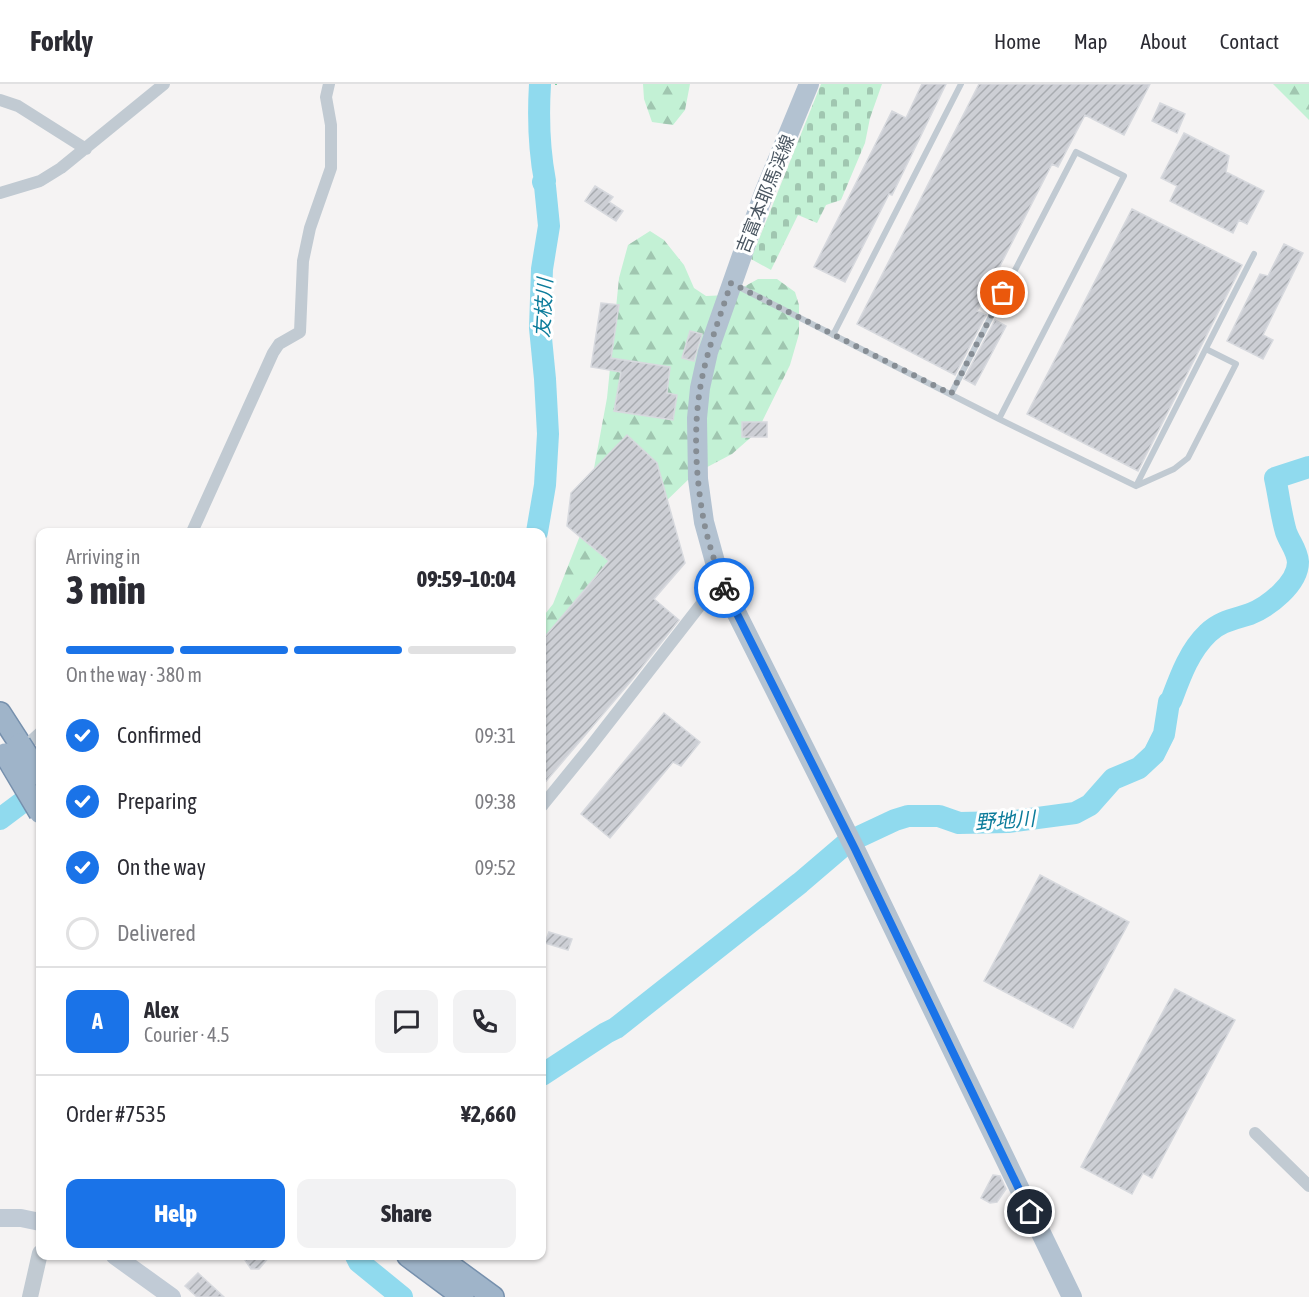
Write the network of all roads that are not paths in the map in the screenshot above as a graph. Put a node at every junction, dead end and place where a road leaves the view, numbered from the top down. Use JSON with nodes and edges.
{"nodes":[{"id":1,"x":164,"y":84,"type":"edge"},
{"id":2,"x":329,"y":84,"type":"edge"},
{"id":3,"x":809,"y":84,"type":"edge"},
{"id":4,"x":961,"y":84,"type":"edge"},
{"id":5,"x":0,"y":100,"type":"edge"},
{"id":6,"x":86,"y":149,"type":"junction"},
{"id":7,"x":0,"y":193,"type":"edge"},
{"id":8,"x":1254,"y":254,"type":"dead end"},
{"id":9,"x":731,"y":283,"type":"junction"},
{"id":10,"x":834,"y":335,"type":"junction"},
{"id":11,"x":1206,"y":349,"type":"junction"},
{"id":12,"x":951,"y":394,"type":"junction"},
{"id":13,"x":999,"y":419,"type":"junction"},
{"id":14,"x":1136,"y":486,"type":"junction"},
{"id":15,"x":194,"y":528,"type":"edge"},
{"id":16,"x":720,"y":580,"type":"junction"},
{"id":17,"x":0,"y":713,"type":"edge"},
{"id":18,"x":36,"y":735,"type":"edge"},
{"id":19,"x":6,"y":753,"type":"edge"},
{"id":20,"x":36,"y":772,"type":"edge"},
{"id":21,"x":546,"y":801,"type":"edge"},
{"id":22,"x":36,"y":806,"type":"edge"},
{"id":23,"x":1256,"y":1133,"type":"dead end"},
{"id":24,"x":1309,"y":1186,"type":"edge"},
{"id":25,"x":0,"y":1218,"type":"edge"},
{"id":26,"x":36,"y":1221,"type":"edge"},
{"id":27,"x":38,"y":1260,"type":"edge"},
{"id":28,"x":121,"y":1260,"type":"edge"},
{"id":29,"x":413,"y":1260,"type":"edge"},
{"id":30,"x":442,"y":1260,"type":"edge"},
{"id":31,"x":30,"y":1297,"type":"edge"},
{"id":32,"x":172,"y":1297,"type":"edge"},
{"id":33,"x":462,"y":1297,"type":"edge"},
{"id":34,"x":493,"y":1297,"type":"edge"},
{"id":35,"x":1072,"y":1297,"type":"edge"}],
"edges":[{"from":1,"to":6,"type":"street"},
{"from":2,"to":15,"type":"street"},
{"from":3,"to":9,"type":"main road","name":"吉富本耶馬渓線"},
{"from":4,"to":10,"type":"lane"},
{"from":5,"to":6,"type":"street"},
{"from":6,"to":7,"type":"street"},
{"from":8,"to":11,"type":"lane"},
{"from":9,"to":10,"type":"lane"},
{"from":9,"to":16,"type":"main road","name":"吉富本耶馬渓線"},
{"from":10,"to":12,"type":"lane"},
{"from":11,"to":14,"type":"lane"},
{"from":11,"to":14,"type":"lane"},
{"from":12,"to":13,"type":"lane"},
{"from":12,"to":13,"type":"lane"},
{"from":13,"to":14,"type":"lane"},
{"from":16,"to":21,"type":"street"},
{"from":16,"to":35,"type":"main road","name":"吉富本耶馬渓線"},
{"from":17,"to":19,"type":"highway"},
{"from":18,"to":19,"type":"street"},
{"from":19,"to":20,"type":"highway","bridge":true},
{"from":19,"to":22,"type":"highway","bridge":true},
{"from":23,"to":24,"type":"street"},
{"from":25,"to":26,"type":"main road"},
{"from":27,"to":31,"type":"street"},
{"from":28,"to":32,"type":"main road"},
{"from":29,"to":33,"type":"highway"},
{"from":30,"to":34,"type":"highway"}]}
